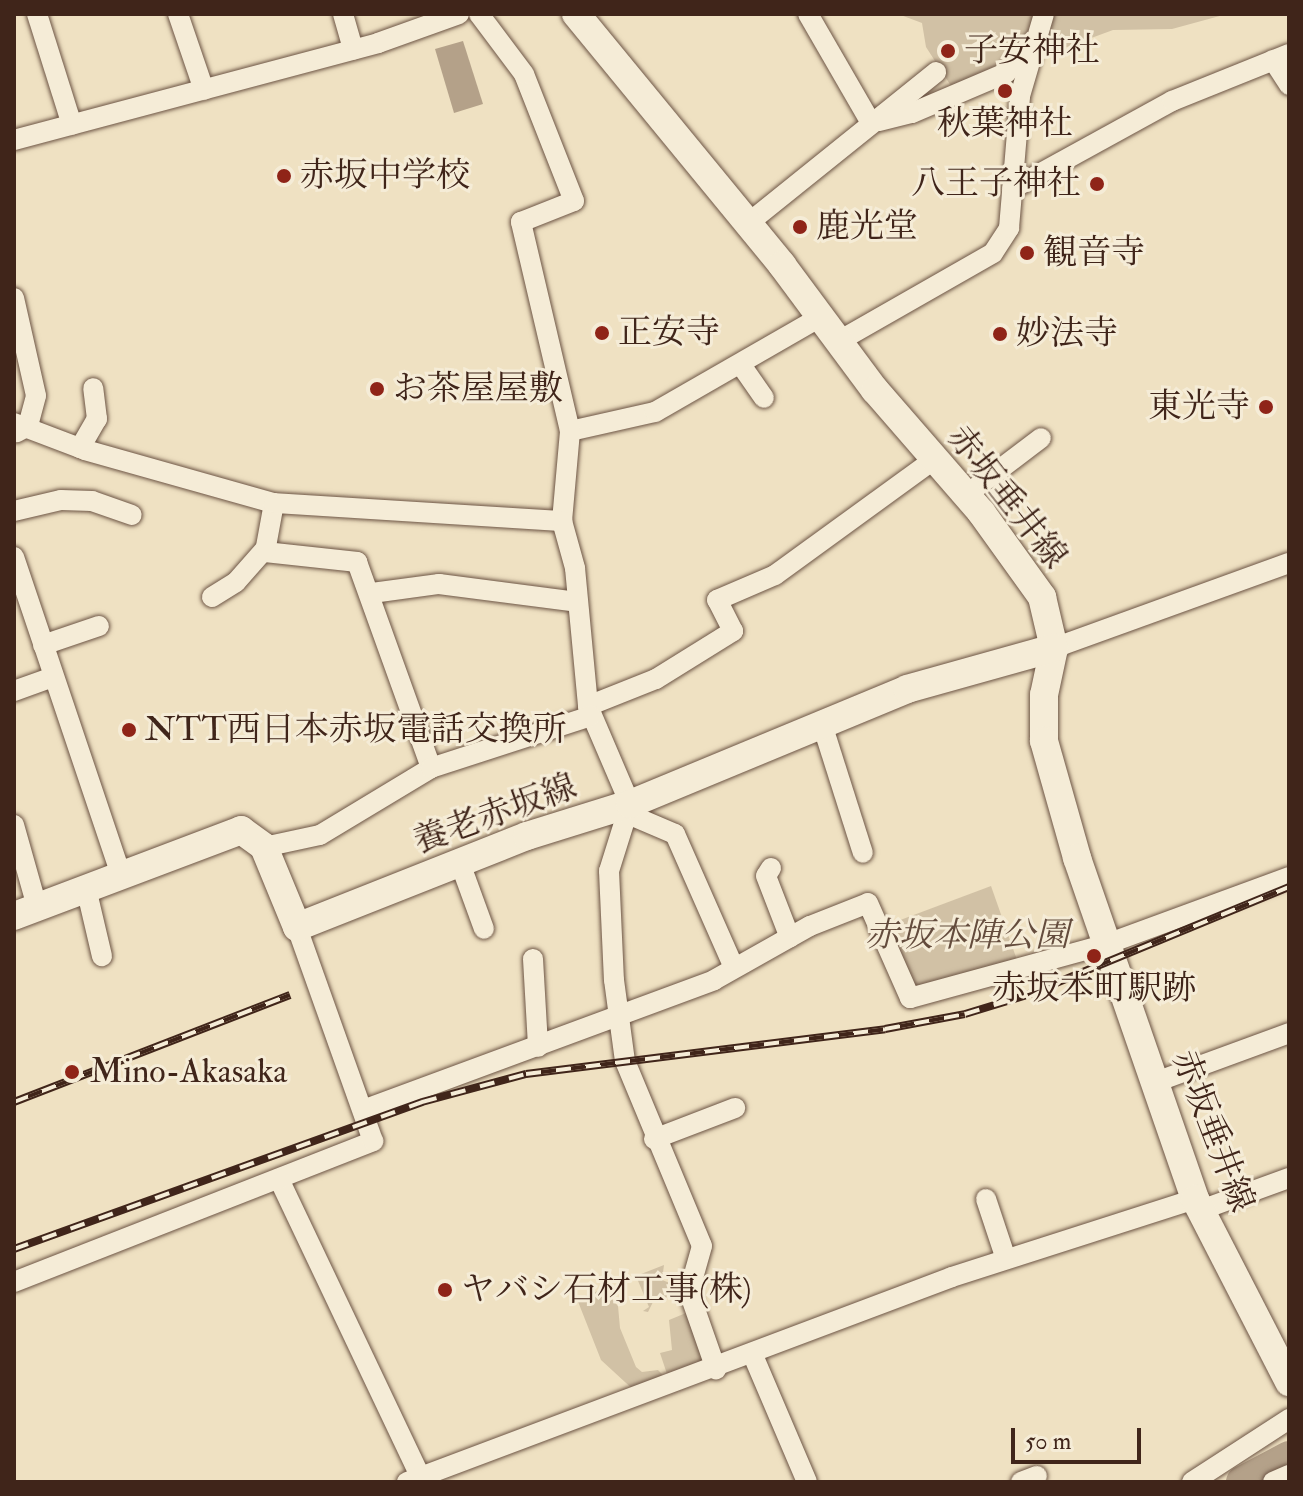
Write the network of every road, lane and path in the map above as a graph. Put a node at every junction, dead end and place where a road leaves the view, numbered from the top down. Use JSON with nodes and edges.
{"nodes":[{"id":1,"x":37,"y":14,"type":"edge"},
{"id":2,"x":178,"y":14,"type":"edge"},
{"id":3,"x":343,"y":14,"type":"edge"},
{"id":4,"x":459,"y":14,"type":"edge"},
{"id":5,"x":479,"y":14,"type":"edge"},
{"id":6,"x":576,"y":14,"type":"edge"},
{"id":7,"x":808,"y":14,"type":"edge"},
{"id":8,"x":1044,"y":14,"type":"edge"},
{"id":9,"x":1036,"y":37,"type":"junction"},
{"id":10,"x":353,"y":50,"type":"junction"},
{"id":11,"x":1281,"y":57,"type":"edge"},
{"id":12,"x":936,"y":72,"type":"dead end"},
{"id":13,"x":1289,"y":85,"type":"edge"},
{"id":14,"x":204,"y":90,"type":"junction"},
{"id":15,"x":871,"y":123,"type":"junction"},
{"id":16,"x":72,"y":125,"type":"junction"},
{"id":17,"x":14,"y":140,"type":"edge"},
{"id":18,"x":1012,"y":189,"type":"junction"},
{"id":19,"x":746,"y":225,"type":"junction"},
{"id":20,"x":14,"y":298,"type":"edge"},
{"id":21,"x":820,"y":317,"type":"junction"},
{"id":22,"x":839,"y":341,"type":"junction"},
{"id":23,"x":741,"y":365,"type":"junction"},
{"id":24,"x":93,"y":388,"type":"dead end"},
{"id":25,"x":764,"y":398,"type":"dead end"},
{"id":26,"x":19,"y":428,"type":"edge"},
{"id":27,"x":570,"y":431,"type":"junction"},
{"id":28,"x":1041,"y":438,"type":"dead end"},
{"id":29,"x":80,"y":448,"type":"junction"},
{"id":30,"x":933,"y":460,"type":"junction"},
{"id":31,"x":966,"y":495,"type":"junction"},
{"id":32,"x":274,"y":503,"type":"junction"},
{"id":33,"x":14,"y":511,"type":"edge"},
{"id":34,"x":132,"y":515,"type":"dead end"},
{"id":35,"x":562,"y":521,"type":"junction"},
{"id":36,"x":266,"y":548,"type":"junction"},
{"id":37,"x":14,"y":557,"type":"edge"},
{"id":38,"x":1289,"y":563,"type":"edge"},
{"id":39,"x":372,"y":593,"type":"junction"},
{"id":40,"x":212,"y":597,"type":"dead end"},
{"id":41,"x":577,"y":602,"type":"junction"},
{"id":42,"x":99,"y":626,"type":"dead end"},
{"id":43,"x":43,"y":645,"type":"junction"},
{"id":44,"x":1054,"y":648,"type":"junction"},
{"id":45,"x":53,"y":677,"type":"junction"},
{"id":46,"x":14,"y":691,"type":"edge"},
{"id":47,"x":589,"y":711,"type":"junction"},
{"id":48,"x":822,"y":724,"type":"junction"},
{"id":49,"x":431,"y":768,"type":"junction"},
{"id":50,"x":629,"y":809,"type":"junction"},
{"id":51,"x":14,"y":825,"type":"edge"},
{"id":52,"x":264,"y":847,"type":"junction"},
{"id":53,"x":863,"y":853,"type":"dead end"},
{"id":54,"x":460,"y":863,"type":"junction"},
{"id":55,"x":771,"y":868,"type":"dead end"},
{"id":56,"x":121,"y":875,"type":"junction"},
{"id":57,"x":1289,"y":877,"type":"edge"},
{"id":58,"x":86,"y":888,"type":"junction"},
{"id":59,"x":26,"y":911,"type":"edge"},
{"id":60,"x":297,"y":927,"type":"junction"},
{"id":61,"x":484,"y":929,"type":"dead end"},
{"id":62,"x":790,"y":938,"type":"junction"},
{"id":63,"x":1107,"y":944,"type":"junction"},
{"id":64,"x":102,"y":956,"type":"dead end"},
{"id":65,"x":533,"y":959,"type":"dead end"},
{"id":66,"x":734,"y":968,"type":"junction"},
{"id":67,"x":618,"y":1012,"type":"junction"},
{"id":68,"x":1289,"y":1033,"type":"edge"},
{"id":69,"x":538,"y":1047,"type":"junction"},
{"id":70,"x":1156,"y":1082,"type":"junction"},
{"id":71,"x":735,"y":1108,"type":"dead end"},
{"id":72,"x":366,"y":1109,"type":"junction"},
{"id":73,"x":654,"y":1139,"type":"junction"},
{"id":74,"x":1289,"y":1178,"type":"edge"},
{"id":75,"x":279,"y":1179,"type":"junction"},
{"id":76,"x":986,"y":1199,"type":"dead end"},
{"id":77,"x":1198,"y":1204,"type":"junction"},
{"id":78,"x":1006,"y":1259,"type":"junction"},
{"id":79,"x":14,"y":1282,"type":"edge"},
{"id":80,"x":752,"y":1353,"type":"junction"},
{"id":81,"x":716,"y":1369,"type":"junction"},
{"id":82,"x":1289,"y":1382,"type":"edge"},
{"id":83,"x":1289,"y":1419,"type":"edge"},
{"id":84,"x":1289,"y":1475,"type":"edge"},
{"id":85,"x":413,"y":1479,"type":"edge"},
{"id":86,"x":807,"y":1482,"type":"edge"},
{"id":87,"x":1192,"y":1482,"type":"edge"},
{"id":88,"x":1273,"y":1482,"type":"edge"}],
"edges":[{"from":1,"to":16,"type":"street"},
{"from":2,"to":14,"type":"street"},
{"from":3,"to":10,"type":"street"},
{"from":4,"to":10,"type":"street"},
{"from":5,"to":27,"type":"street"},
{"from":6,"to":19,"type":"main road","name":"赤坂垂井線"},
{"from":7,"to":15,"type":"street"},
{"from":8,"to":9,"type":"street"},
{"from":9,"to":15,"type":"street"},
{"from":9,"to":18,"type":"street"},
{"from":10,"to":14,"type":"street"},
{"from":11,"to":13,"type":"street"},
{"from":11,"to":18,"type":"street"},
{"from":12,"to":15,"type":"street"},
{"from":14,"to":16,"type":"street"},
{"from":15,"to":19,"type":"street"},
{"from":16,"to":17,"type":"street"},
{"from":18,"to":22,"type":"street"},
{"from":19,"to":21,"type":"main road","name":"赤坂垂井線"},
{"from":20,"to":26,"type":"street"},
{"from":21,"to":22,"type":"main road","name":"赤坂垂井線"},
{"from":21,"to":23,"type":"street"},
{"from":22,"to":30,"type":"main road","name":"赤坂垂井線"},
{"from":23,"to":25,"type":"street"},
{"from":23,"to":27,"type":"street"},
{"from":24,"to":29,"type":"street"},
{"from":26,"to":29,"type":"street"},
{"from":27,"to":35,"type":"street"},
{"from":28,"to":31,"type":"street"},
{"from":29,"to":32,"type":"street"},
{"from":30,"to":31,"type":"main road","name":"赤坂垂井線"},
{"from":30,"to":47,"type":"street"},
{"from":31,"to":44,"type":"main road","name":"赤坂垂井線"},
{"from":32,"to":35,"type":"street"},
{"from":32,"to":36,"type":"street"},
{"from":33,"to":34,"type":"street"},
{"from":35,"to":41,"type":"street"},
{"from":36,"to":39,"type":"street"},
{"from":36,"to":40,"type":"street"},
{"from":37,"to":43,"type":"street"},
{"from":38,"to":44,"type":"street"},
{"from":39,"to":41,"type":"street"},
{"from":39,"to":49,"type":"street"},
{"from":41,"to":47,"type":"street"},
{"from":42,"to":43,"type":"street"},
{"from":43,"to":45,"type":"street"},
{"from":44,"to":48,"type":"main road","name":"養老赤坂線"},
{"from":44,"to":63,"type":"main road","name":"赤坂垂井線"},
{"from":45,"to":46,"type":"street"},
{"from":45,"to":56,"type":"street"},
{"from":47,"to":49,"type":"street"},
{"from":47,"to":50,"type":"street"},
{"from":48,"to":50,"type":"main road","name":"養老赤坂線"},
{"from":48,"to":53,"type":"street"},
{"from":49,"to":52,"type":"street"},
{"from":50,"to":54,"type":"main road","name":"養老赤坂線"},
{"from":50,"to":66,"type":"street"},
{"from":50,"to":67,"type":"street"},
{"from":51,"to":59,"type":"street"},
{"from":52,"to":56,"type":"main road"},
{"from":52,"to":60,"type":"main road"},
{"from":54,"to":60,"type":"main road","name":"養老赤坂線"},
{"from":54,"to":61,"type":"street"},
{"from":55,"to":62,"type":"street"},
{"from":56,"to":58,"type":"main road"},
{"from":57,"to":63,"type":"street"},
{"from":58,"to":59,"type":"main road"},
{"from":58,"to":64,"type":"street"},
{"from":60,"to":72,"type":"street"},
{"from":62,"to":63,"type":"street"},
{"from":62,"to":66,"type":"street"},
{"from":63,"to":70,"type":"main road","name":"赤坂垂井線"},
{"from":65,"to":69,"type":"street"},
{"from":66,"to":67,"type":"street"},
{"from":67,"to":69,"type":"street"},
{"from":67,"to":73,"type":"street"},
{"from":68,"to":70,"type":"street"},
{"from":69,"to":72,"type":"street"},
{"from":70,"to":77,"type":"main road","name":"赤坂垂井線"},
{"from":71,"to":73,"type":"street"},
{"from":72,"to":75,"type":"street"},
{"from":73,"to":81,"type":"street"},
{"from":74,"to":77,"type":"street"},
{"from":75,"to":79,"type":"street"},
{"from":75,"to":85,"type":"street"},
{"from":76,"to":78,"type":"street"},
{"from":77,"to":78,"type":"street"},
{"from":77,"to":82,"type":"main road","name":"赤坂垂井線"},
{"from":78,"to":80,"type":"street"},
{"from":80,"to":81,"type":"street"},
{"from":80,"to":86,"type":"street"},
{"from":81,"to":85,"type":"street"},
{"from":83,"to":87,"type":"street"},
{"from":84,"to":88,"type":"street"}]}
